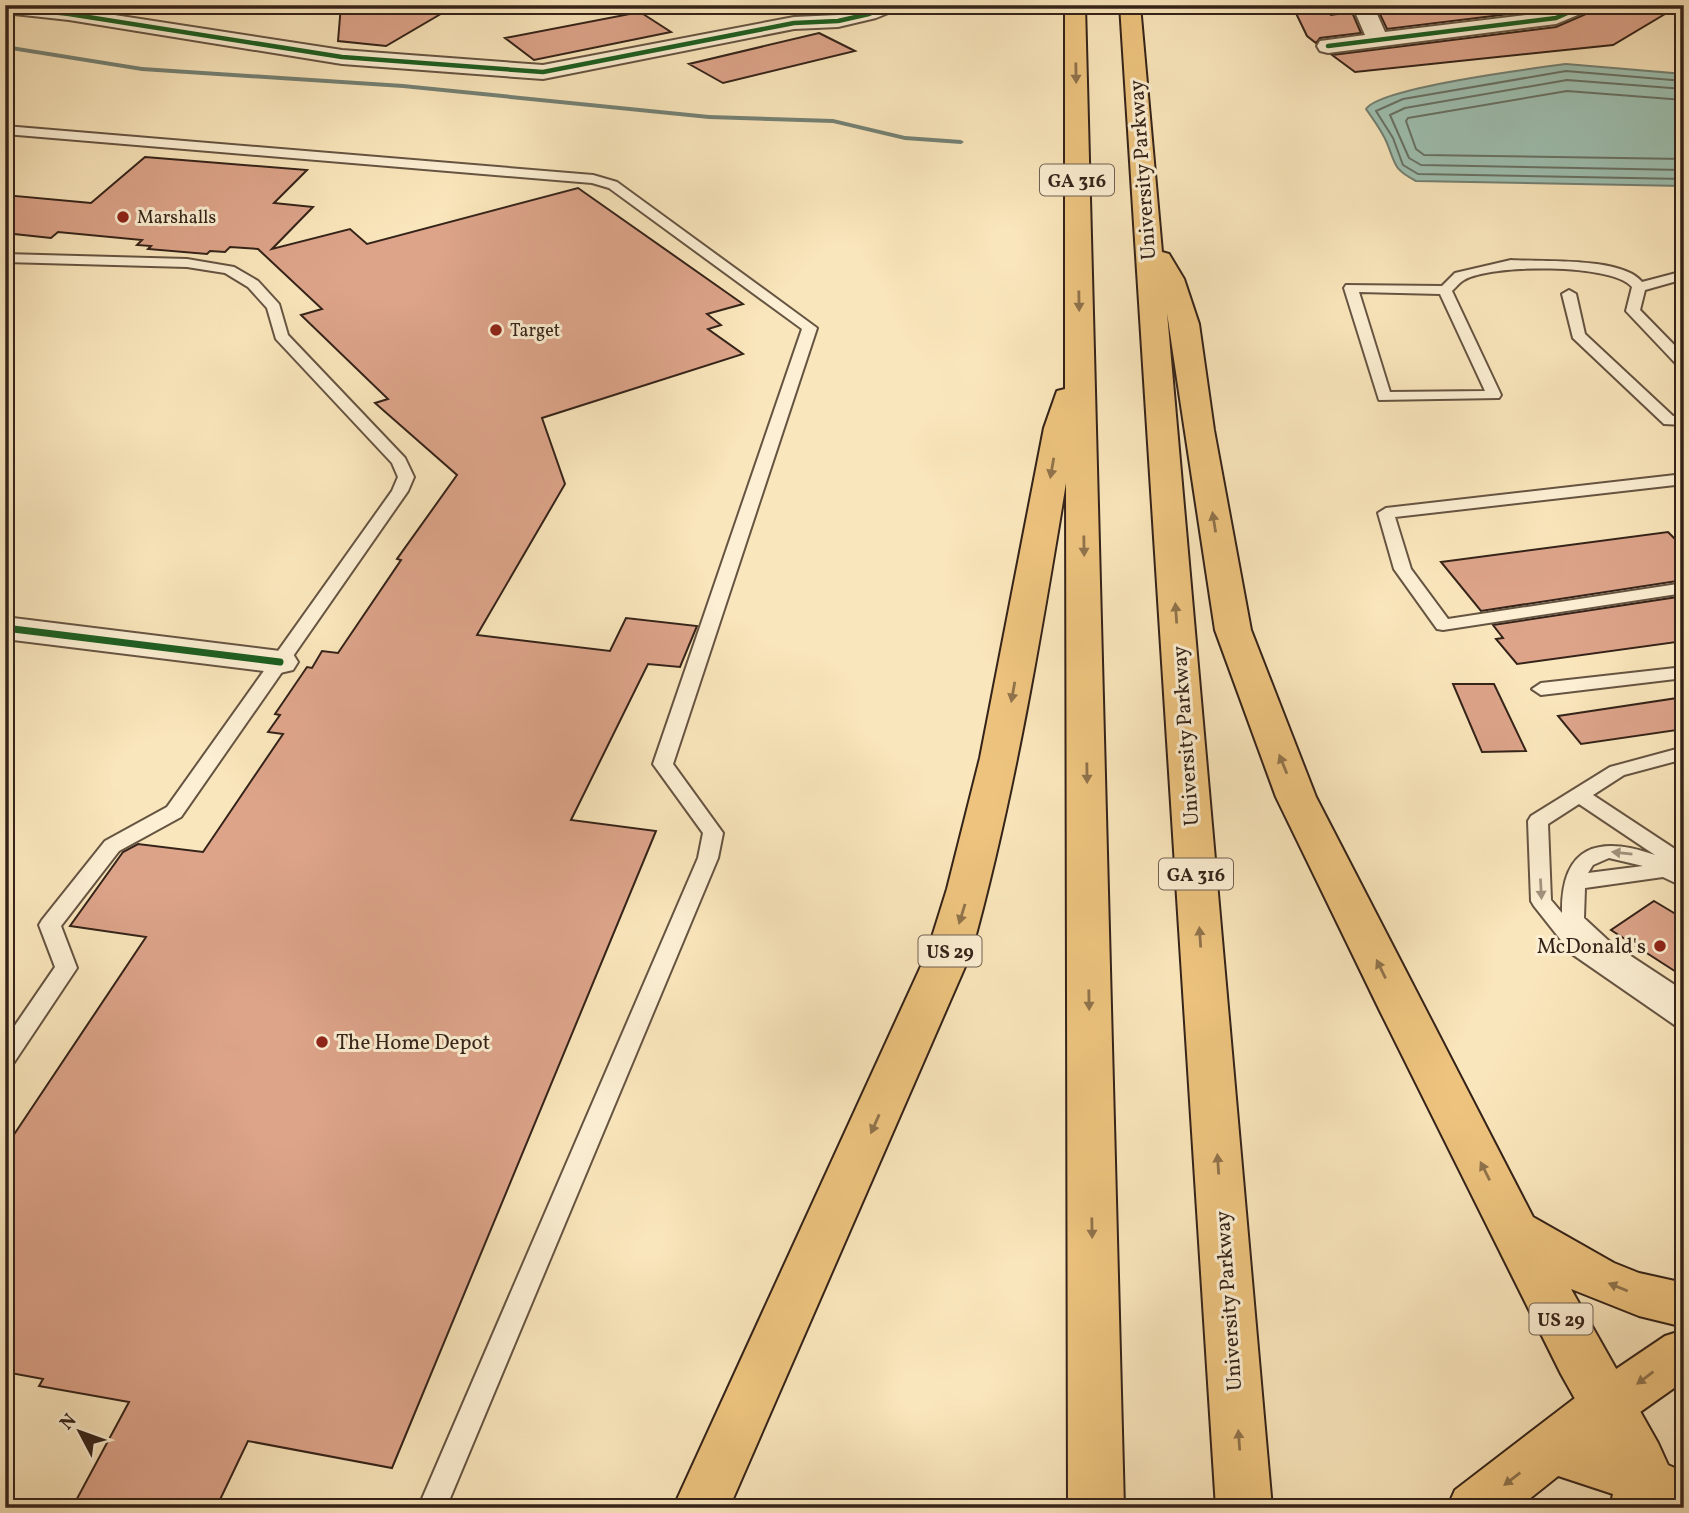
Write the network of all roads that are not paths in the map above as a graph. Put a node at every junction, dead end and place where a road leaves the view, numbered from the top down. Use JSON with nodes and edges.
{"nodes":[{"id":1,"x":891,"y":5,"type":"edge"},
{"id":2,"x":1075,"y":5,"type":"edge"},
{"id":3,"x":1129,"y":5,"type":"edge"},
{"id":4,"x":1362,"y":5,"type":"edge"},
{"id":5,"x":1585,"y":5,"type":"edge"},
{"id":6,"x":5,"y":8,"type":"edge"},
{"id":7,"x":76,"y":10,"type":"edge"},
{"id":8,"x":1378,"y":40,"type":"junction"},
{"id":9,"x":1328,"y":46,"type":"dead end"},
{"id":10,"x":5,"y":130,"type":"edge"},
{"id":11,"x":1148,"y":240,"type":"junction"},
{"id":12,"x":5,"y":258,"type":"edge"},
{"id":13,"x":1684,"y":275,"type":"edge"},
{"id":14,"x":1639,"y":287,"type":"junction"},
{"id":15,"x":1445,"y":290,"type":"junction"},
{"id":16,"x":1569,"y":294,"type":"dead end"},
{"id":17,"x":1080,"y":355,"type":"junction"},
{"id":18,"x":1684,"y":364,"type":"edge"},
{"id":19,"x":1684,"y":420,"type":"edge"},
{"id":20,"x":1684,"y":479,"type":"edge"},
{"id":21,"x":1684,"y":588,"type":"edge"},
{"id":22,"x":5,"y":628,"type":"edge"},
{"id":23,"x":281,"y":662,"type":"junction"},
{"id":24,"x":1684,"y":672,"type":"edge"},
{"id":25,"x":1541,"y":689,"type":"dead end"},
{"id":26,"x":1684,"y":753,"type":"edge"},
{"id":27,"x":1579,"y":795,"type":"junction"},
{"id":28,"x":1677,"y":872,"type":"edge"},
{"id":29,"x":1684,"y":1002,"type":"edge"},
{"id":30,"x":1684,"y":1020,"type":"edge"},
{"id":31,"x":5,"y":1058,"type":"edge"},
{"id":32,"x":1517,"y":1231,"type":"junction"},
{"id":33,"x":1684,"y":1305,"type":"edge"},
{"id":34,"x":1684,"y":1352,"type":"edge"},
{"id":35,"x":1607,"y":1405,"type":"junction"},
{"id":36,"x":1549,"y":1450,"type":"junction"},
{"id":37,"x":1660,"y":1494,"type":"edge"},
{"id":38,"x":432,"y":1508,"type":"edge"},
{"id":39,"x":701,"y":1508,"type":"edge"},
{"id":40,"x":1096,"y":1508,"type":"edge"},
{"id":41,"x":1244,"y":1508,"type":"edge"},
{"id":42,"x":1475,"y":1508,"type":"edge"}],
"edges":[{"from":1,"to":7,"type":"street"},
{"from":2,"to":17,"type":"main road","number":"GA 316","one_way":true},
{"from":3,"to":11,"type":"main road","name":"University Parkway","number":"GA 316"},
{"from":4,"to":8,"type":"street"},
{"from":5,"to":8,"type":"street"},
{"from":6,"to":7,"type":"street"},
{"from":8,"to":9,"type":"street"},
{"from":10,"to":38,"type":"lane"},
{"from":32,"to":11,"type":"main road","number":"US 29","one_way":true},
{"from":41,"to":11,"type":"main road","name":"University Parkway","number":"GA 316","one_way":true},
{"from":12,"to":23,"type":"lane"},
{"from":13,"to":14,"type":"lane"},
{"from":14,"to":15,"type":"lane"},
{"from":14,"to":18,"type":"lane"},
{"from":15,"to":15,"type":"lane"},
{"from":16,"to":19,"type":"lane"},
{"from":17,"to":39,"type":"main road","number":"US 29","one_way":true},
{"from":17,"to":40,"type":"main road","number":"GA 316","one_way":true},
{"from":20,"to":21,"type":"lane"},
{"from":22,"to":23,"type":"street"},
{"from":23,"to":31,"type":"lane"},
{"from":24,"to":25,"type":"lane"},
{"from":26,"to":27,"type":"lane"},
{"from":27,"to":28,"type":"lane"},
{"from":27,"to":30,"type":"lane","one_way":true},
{"from":28,"to":29,"type":"lane","one_way":true},
{"from":33,"to":32,"type":"main road","one_way":true},
{"from":32,"to":35,"type":"main road","number":"US 29"},
{"from":34,"to":35,"type":"main road","one_way":true},
{"from":35,"to":36,"type":"main road"},
{"from":35,"to":37,"type":"main road","number":"US 29"},
{"from":36,"to":37,"type":"main road"},
{"from":36,"to":42,"type":"main road","one_way":true}]}
